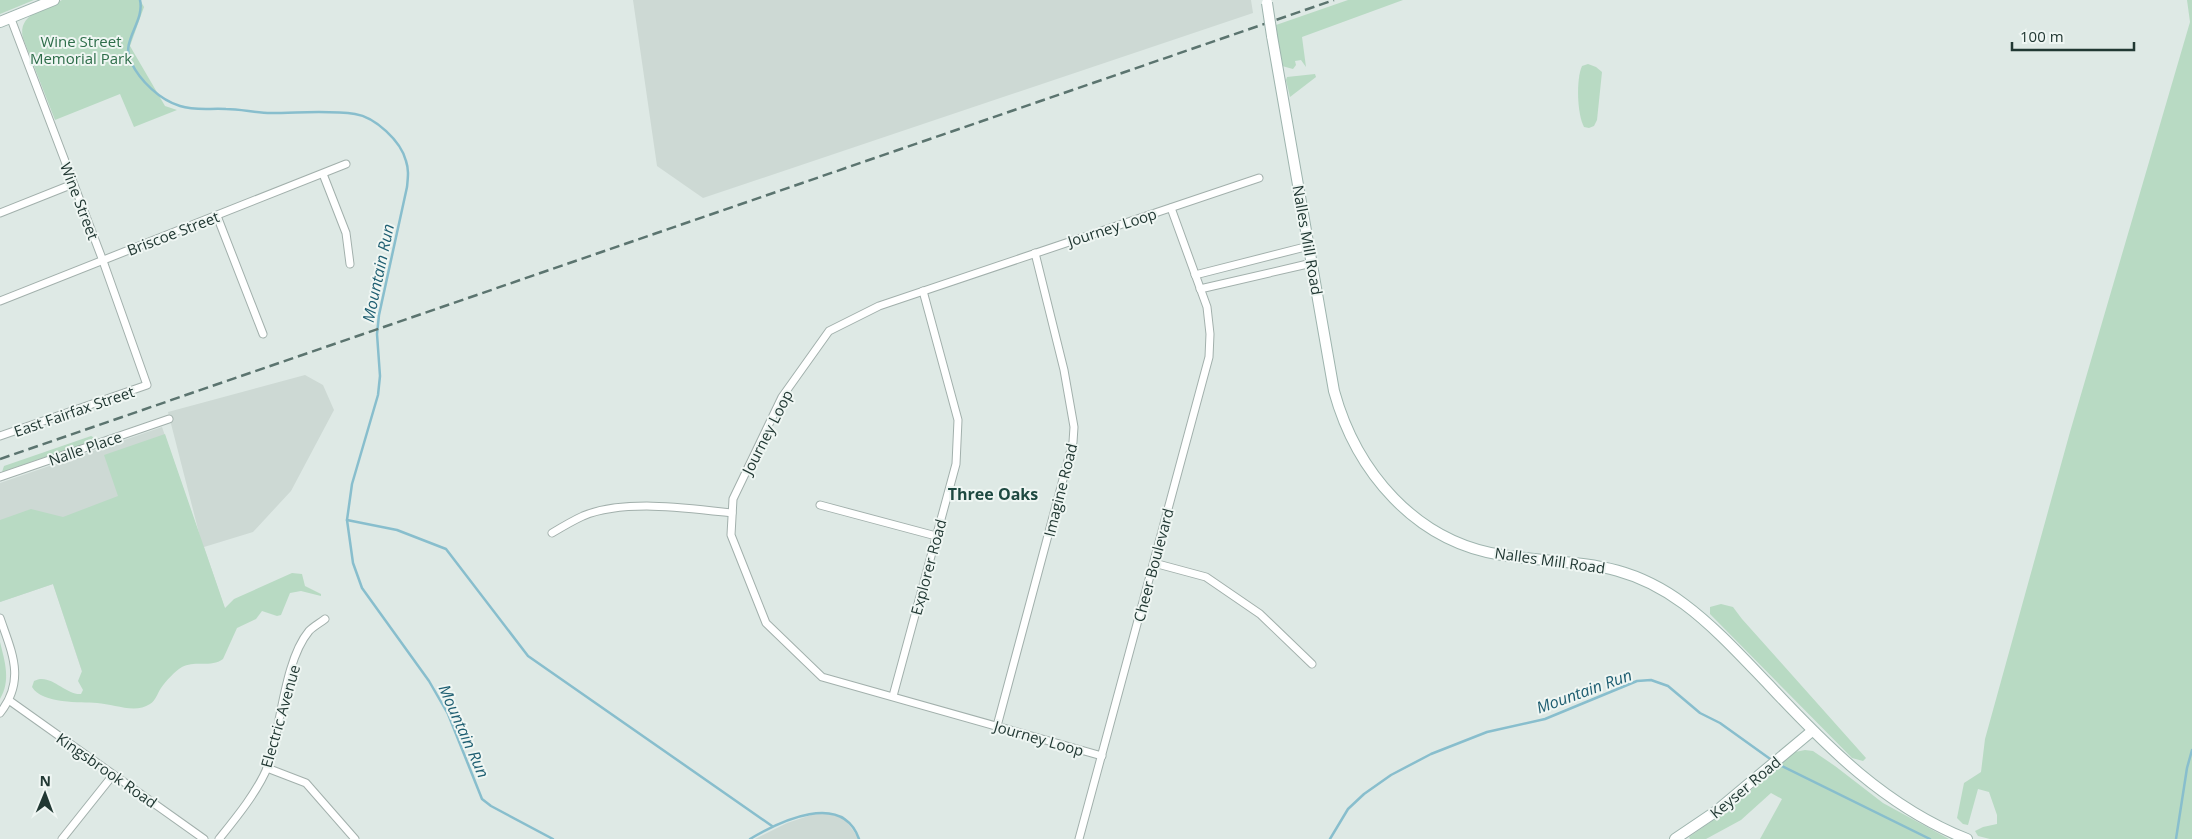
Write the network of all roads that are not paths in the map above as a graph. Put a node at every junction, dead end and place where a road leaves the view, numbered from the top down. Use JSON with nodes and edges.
{"nodes":[{"id":1,"x":54,"y":0,"type":"edge"},
{"id":2,"x":1267,"y":1,"type":"edge"},
{"id":3,"x":11,"y":19,"type":"junction"},
{"id":4,"x":0,"y":22,"type":"edge"},
{"id":5,"x":346,"y":164,"type":"dead end"},
{"id":6,"x":323,"y":174,"type":"junction"},
{"id":7,"x":1259,"y":178,"type":"dead end"},
{"id":8,"x":73,"y":184,"type":"junction"},
{"id":9,"x":1171,"y":208,"type":"junction"},
{"id":10,"x":0,"y":213,"type":"edge"},
{"id":11,"x":217,"y":216,"type":"junction"},
{"id":12,"x":1309,"y":246,"type":"junction"},
{"id":13,"x":1034,"y":253,"type":"junction"},
{"id":14,"x":103,"y":261,"type":"junction"},
{"id":15,"x":1312,"y":262,"type":"junction"},
{"id":16,"x":350,"y":264,"type":"dead end"},
{"id":17,"x":1195,"y":275,"type":"junction"},
{"id":18,"x":1200,"y":289,"type":"junction"},
{"id":19,"x":923,"y":291,"type":"junction"},
{"id":20,"x":0,"y":301,"type":"edge"},
{"id":21,"x":263,"y":334,"type":"dead end"},
{"id":22,"x":147,"y":385,"type":"joint"},
{"id":23,"x":169,"y":419,"type":"dead end"},
{"id":24,"x":0,"y":436,"type":"edge"},
{"id":25,"x":0,"y":477,"type":"edge"},
{"id":26,"x":820,"y":505,"type":"dead end"},
{"id":27,"x":732,"y":513,"type":"junction"},
{"id":28,"x":552,"y":533,"type":"dead end"},
{"id":29,"x":936,"y":536,"type":"junction"},
{"id":30,"x":1154,"y":563,"type":"junction"},
{"id":31,"x":0,"y":618,"type":"edge"},
{"id":32,"x":325,"y":619,"type":"dead end"},
{"id":33,"x":1312,"y":664,"type":"dead end"},
{"id":34,"x":893,"y":696,"type":"junction"},
{"id":35,"x":10,"y":701,"type":"junction"},
{"id":36,"x":0,"y":712,"type":"edge"},
{"id":37,"x":997,"y":726,"type":"junction"},
{"id":38,"x":1812,"y":731,"type":"junction"},
{"id":39,"x":1102,"y":756,"type":"junction"},
{"id":40,"x":267,"y":768,"type":"junction"},
{"id":41,"x":113,"y":774,"type":"junction"},
{"id":42,"x":62,"y":839,"type":"edge"},
{"id":43,"x":204,"y":839,"type":"edge"},
{"id":44,"x":219,"y":839,"type":"edge"},
{"id":45,"x":356,"y":839,"type":"edge"},
{"id":46,"x":1079,"y":839,"type":"edge"},
{"id":47,"x":1675,"y":839,"type":"edge"},
{"id":48,"x":1966,"y":839,"type":"edge"}],
"edges":[{"from":1,"to":3,"type":"street"},
{"from":2,"to":12,"type":"street","name":"Nalles Mill Road","bridge":true},
{"from":3,"to":4,"type":"street"},
{"from":3,"to":8,"type":"street","name":"Wine Street"},
{"from":5,"to":6,"type":"street","name":"Briscoe Street"},
{"from":6,"to":11,"type":"street","name":"Briscoe Street"},
{"from":6,"to":16,"type":"street"},
{"from":7,"to":9,"type":"street","name":"Journey Loop"},
{"from":8,"to":10,"type":"street"},
{"from":8,"to":14,"type":"street","name":"Wine Street"},
{"from":9,"to":13,"type":"street","name":"Journey Loop"},
{"from":9,"to":17,"type":"street","name":"Cheer Boulevard"},
{"from":11,"to":14,"type":"street","name":"Briscoe Street"},
{"from":11,"to":21,"type":"street"},
{"from":12,"to":15,"type":"street","name":"Nalles Mill Road"},
{"from":12,"to":17,"type":"street"},
{"from":13,"to":19,"type":"street","name":"Journey Loop"},
{"from":13,"to":37,"type":"street","name":"Imagine Road"},
{"from":14,"to":20,"type":"street","name":"Briscoe Street"},
{"from":14,"to":22,"type":"street","name":"Wine Street"},
{"from":15,"to":18,"type":"street"},
{"from":15,"to":38,"type":"street","name":"Nalles Mill Road"},
{"from":17,"to":18,"type":"street","name":"Cheer Boulevard"},
{"from":18,"to":30,"type":"street","name":"Cheer Boulevard"},
{"from":19,"to":27,"type":"street","name":"Journey Loop"},
{"from":19,"to":29,"type":"street","name":"Explorer Road"},
{"from":22,"to":24,"type":"street","name":"East Fairfax Street"},
{"from":23,"to":25,"type":"street","name":"Nalle Place"},
{"from":26,"to":29,"type":"street"},
{"from":27,"to":28,"type":"street"},
{"from":27,"to":34,"type":"street","name":"Journey Loop"},
{"from":29,"to":34,"type":"street","name":"Explorer Road"},
{"from":30,"to":33,"type":"street"},
{"from":30,"to":39,"type":"street","name":"Cheer Boulevard"},
{"from":31,"to":35,"type":"street"},
{"from":32,"to":40,"type":"street","name":"Electric Avenue"},
{"from":34,"to":37,"type":"street","name":"Journey Loop"},
{"from":35,"to":36,"type":"street"},
{"from":35,"to":41,"type":"street","name":"Kingsbrook Road"},
{"from":37,"to":39,"type":"street","name":"Journey Loop"},
{"from":38,"to":47,"type":"street","name":"Keyser Road"},
{"from":38,"to":48,"type":"street","name":"Nalles Mill Road"},
{"from":39,"to":46,"type":"street","name":"Cheer Boulevard"},
{"from":40,"to":44,"type":"street","name":"Electric Avenue"},
{"from":40,"to":45,"type":"street"},
{"from":41,"to":42,"type":"street"},
{"from":41,"to":43,"type":"street","name":"Kingsbrook Road"}]}
